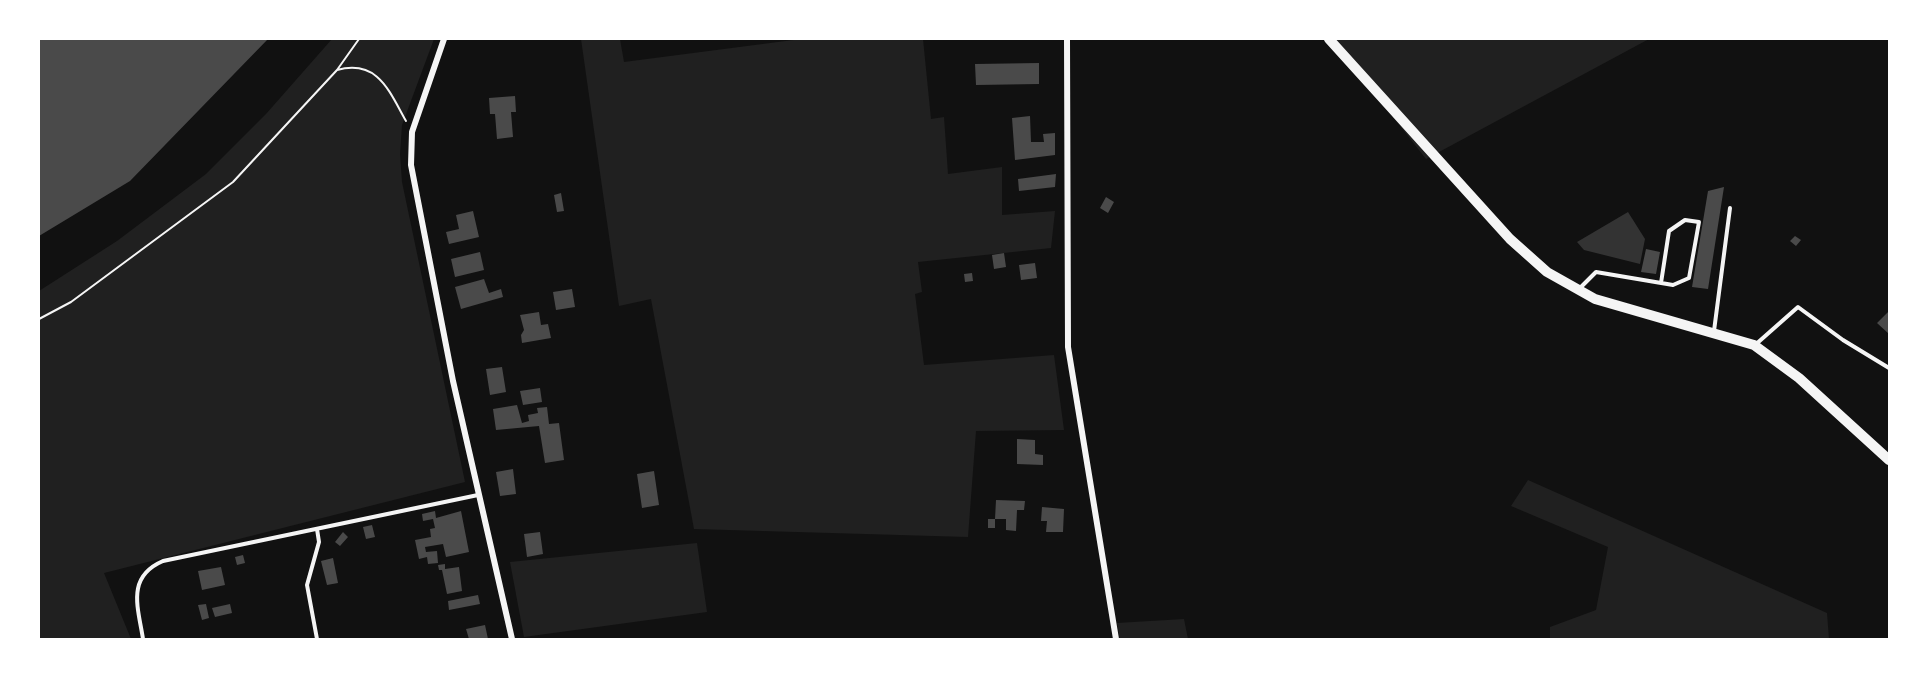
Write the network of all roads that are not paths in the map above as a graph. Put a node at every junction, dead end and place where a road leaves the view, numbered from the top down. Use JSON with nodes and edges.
{"nodes":[{"id":1,"x":444,"y":39,"type":"edge"},
{"id":2,"x":1067,"y":39,"type":"edge"},
{"id":3,"x":1329,"y":39,"type":"edge"},
{"id":4,"x":1730,"y":208,"type":"dead end"},
{"id":5,"x":1660,"y":283,"type":"junction"},
{"id":6,"x":1578,"y":291,"type":"junction"},
{"id":7,"x":1714,"y":331,"type":"junction"},
{"id":8,"x":1754,"y":345,"type":"junction"},
{"id":9,"x":1889,"y":368,"type":"edge"},
{"id":10,"x":1889,"y":460,"type":"edge"},
{"id":11,"x":478,"y":495,"type":"junction"},
{"id":12,"x":317,"y":529,"type":"junction"},
{"id":13,"x":143,"y":639,"type":"edge"},
{"id":14,"x":317,"y":639,"type":"edge"},
{"id":15,"x":512,"y":639,"type":"edge"},
{"id":16,"x":1116,"y":639,"type":"edge"}],
"edges":[{"from":1,"to":11,"type":"street"},
{"from":2,"to":16,"type":"street"},
{"from":3,"to":6,"type":"street"},
{"from":4,"to":7,"type":"lane"},
{"from":5,"to":5,"type":"lane"},
{"from":5,"to":6,"type":"lane"},
{"from":6,"to":7,"type":"street"},
{"from":7,"to":8,"type":"street"},
{"from":8,"to":9,"type":"lane"},
{"from":8,"to":10,"type":"street"},
{"from":11,"to":12,"type":"lane"},
{"from":11,"to":15,"type":"street"},
{"from":12,"to":13,"type":"lane"},
{"from":12,"to":14,"type":"lane"}]}
